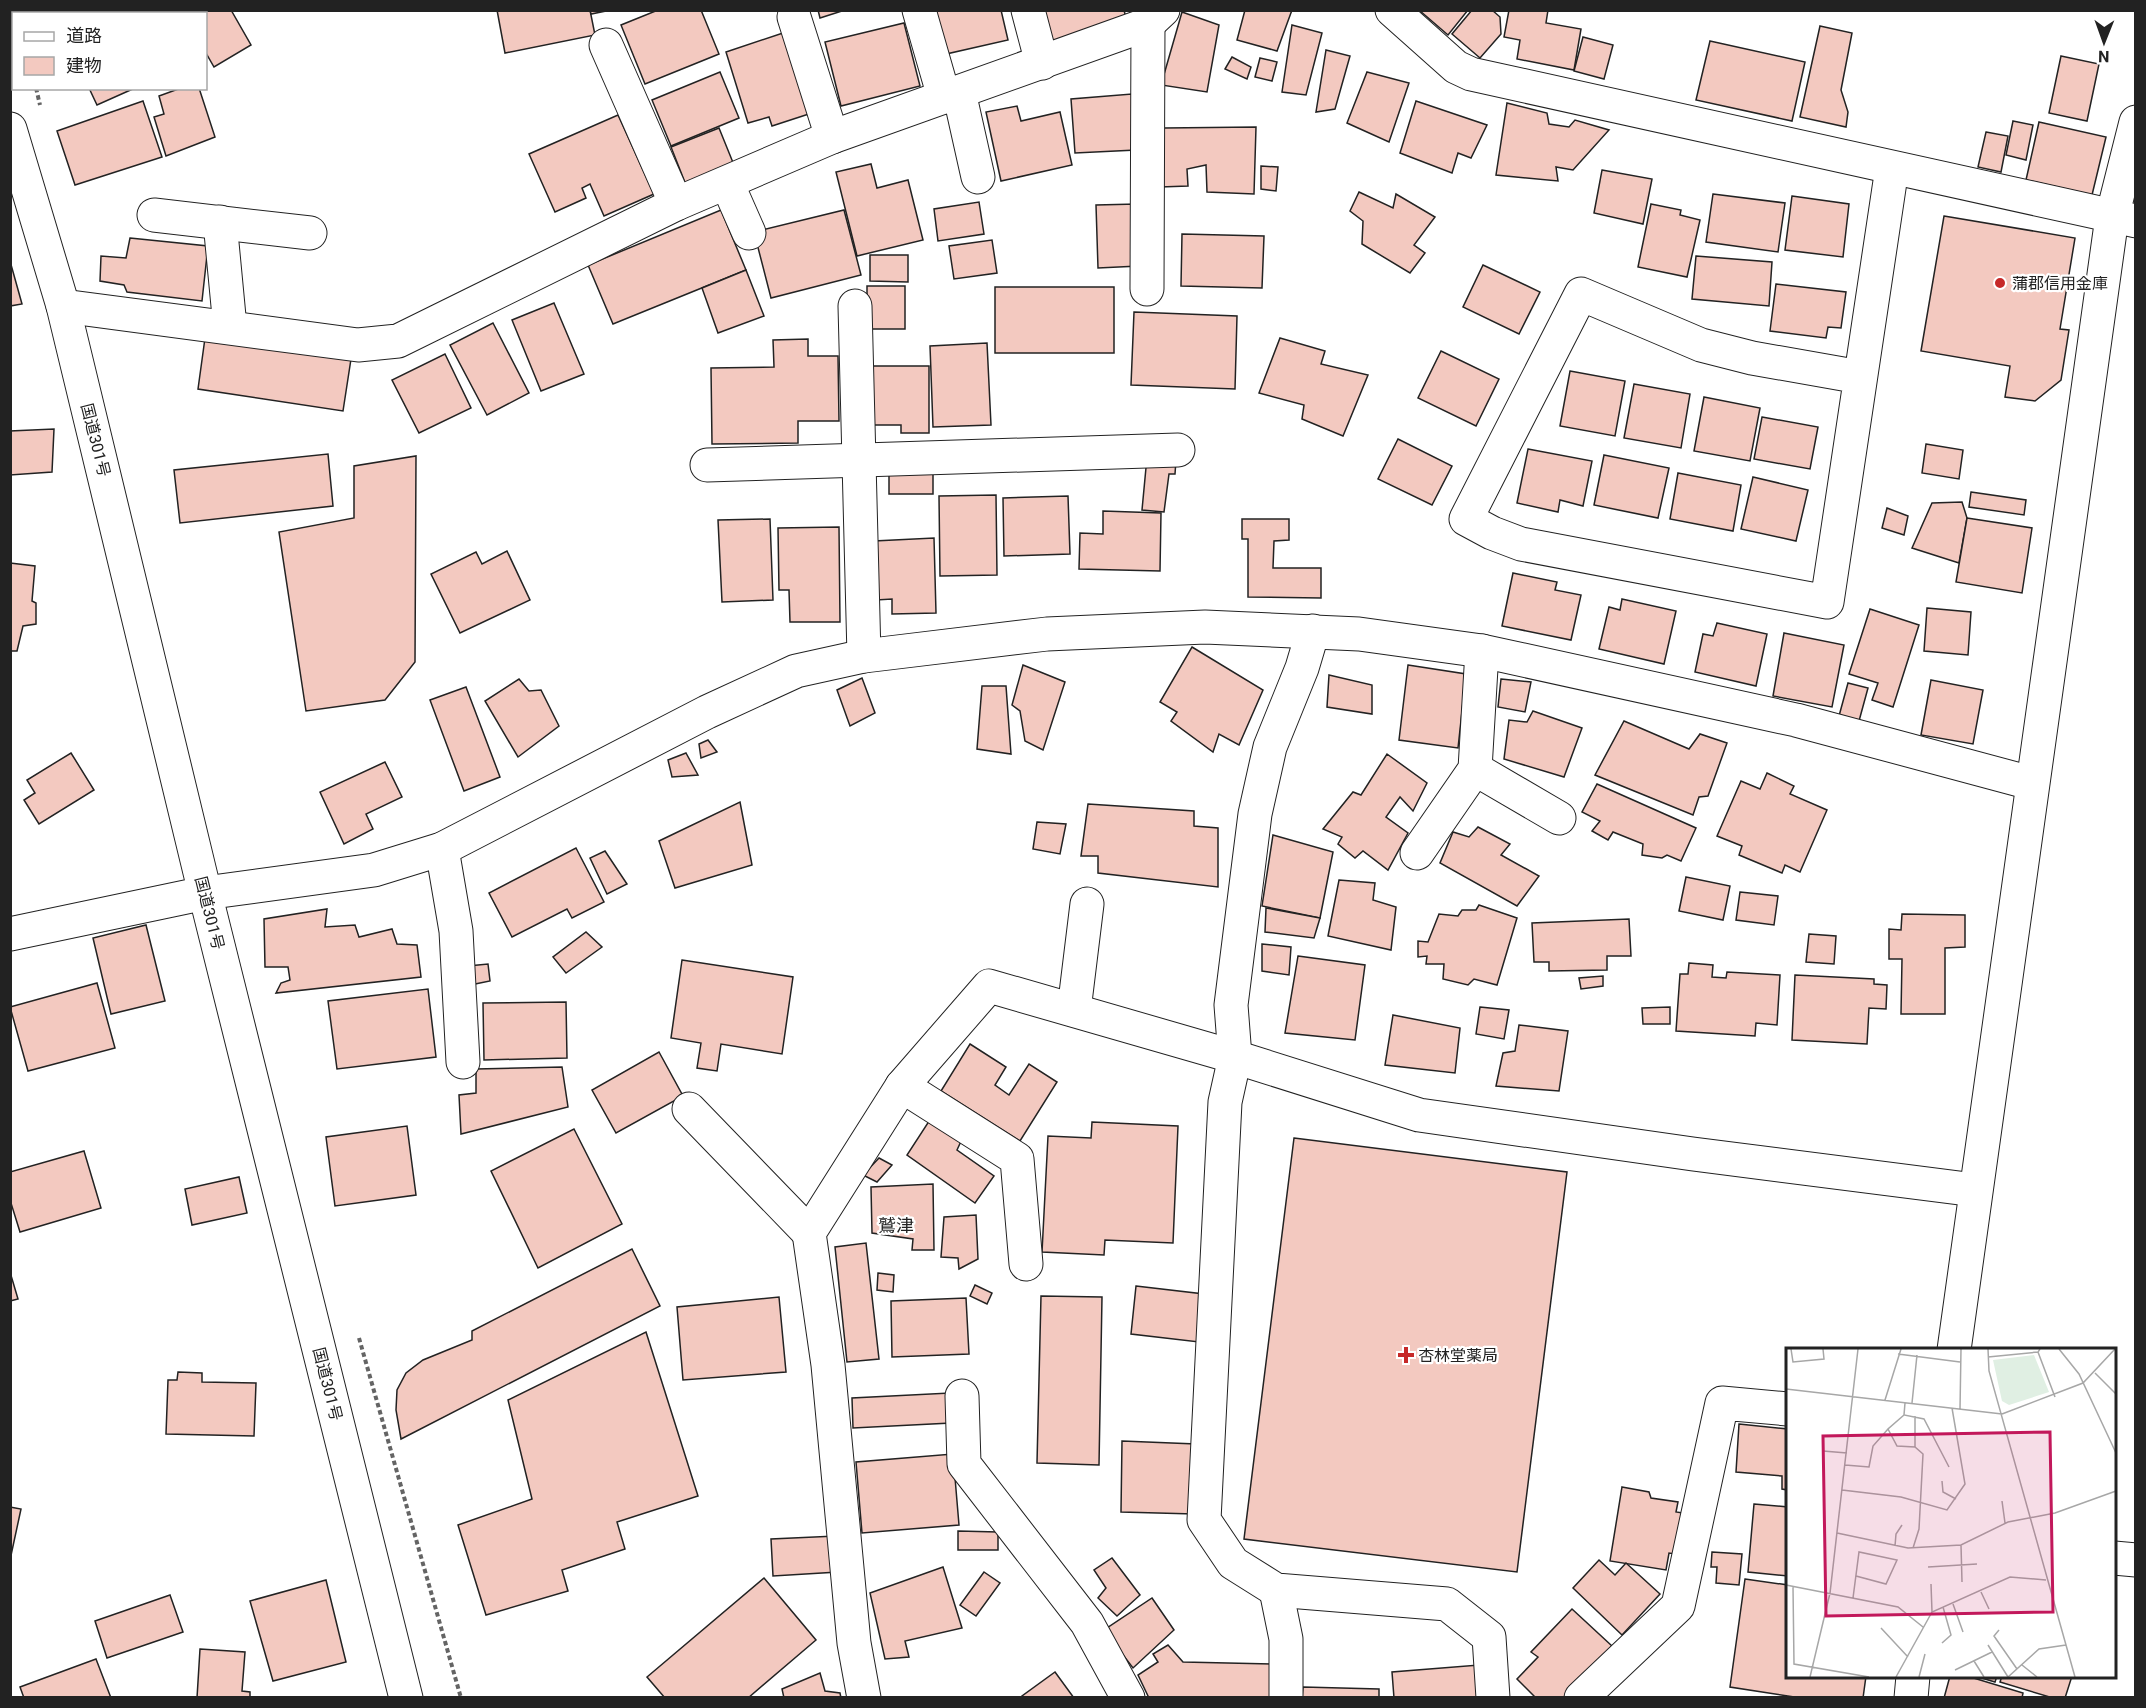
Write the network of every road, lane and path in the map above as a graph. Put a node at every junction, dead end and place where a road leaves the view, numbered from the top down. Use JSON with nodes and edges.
{"nodes":[{"id":1,"x":919,"y":10,"type":"edge"},
{"id":2,"x":1028,"y":10,"type":"edge"},
{"id":3,"x":1392,"y":10,"type":"edge"},
{"id":4,"x":794,"y":17,"type":"dead end"},
{"id":5,"x":1156,"y":17,"type":"edge"},
{"id":6,"x":606,"y":45,"type":"dead end"},
{"id":7,"x":1042,"y":63,"type":"junction"},
{"id":8,"x":952,"y":94,"type":"junction"},
{"id":9,"x":2136,"y":122,"type":"edge"},
{"id":10,"x":10,"y":129,"type":"edge"},
{"id":11,"x":832,"y":137,"type":"junction"},
{"id":12,"x":1892,"y":168,"type":"junction"},
{"id":13,"x":978,"y":177,"type":"dead end"},
{"id":14,"x":727,"y":183,"type":"junction"},
{"id":15,"x":676,"y":204,"type":"junction"},
{"id":16,"x":154,"y":215,"type":"dead end"},
{"id":17,"x":2124,"y":219,"type":"edge"},
{"id":18,"x":220,"y":222,"type":"junction"},
{"id":19,"x":310,"y":233,"type":"dead end"},
{"id":20,"x":749,"y":233,"type":"dead end"},
{"id":21,"x":1147,"y":289,"type":"dead end"},
{"id":22,"x":63,"y":306,"type":"junction"},
{"id":23,"x":855,"y":306,"type":"dead end"},
{"id":24,"x":230,"y":327,"type":"junction"},
{"id":25,"x":1860,"y":377,"type":"junction"},
{"id":26,"x":1178,"y":450,"type":"dead end"},
{"id":27,"x":859,"y":462,"type":"junction"},
{"id":28,"x":707,"y":465,"type":"dead end"},
{"id":29,"x":1313,"y":632,"type":"junction"},
{"id":30,"x":1482,"y":651,"type":"junction"},
{"id":31,"x":864,"y":656,"type":"junction"},
{"id":32,"x":1475,"y":769,"type":"junction"},
{"id":33,"x":2031,"y":783,"type":"junction"},
{"id":34,"x":1559,"y":818,"type":"dead end"},
{"id":35,"x":442,"y":849,"type":"junction"},
{"id":36,"x":1417,"y":853,"type":"dead end"},
{"id":37,"x":206,"y":893,"type":"junction"},
{"id":38,"x":1087,"y":904,"type":"dead end"},
{"id":39,"x":10,"y":934,"type":"edge"},
{"id":40,"x":1074,"y":1010,"type":"junction"},
{"id":41,"x":1235,"y":1057,"type":"junction"},
{"id":42,"x":463,"y":1062,"type":"dead end"},
{"id":43,"x":902,"y":1086,"type":"junction"},
{"id":44,"x":689,"y":1109,"type":"dead end"},
{"id":45,"x":1975,"y":1190,"type":"junction"},
{"id":46,"x":809,"y":1233,"type":"junction"},
{"id":47,"x":1026,"y":1264,"type":"dead end"},
{"id":48,"x":1954,"y":1348,"type":"edge"},
{"id":49,"x":962,"y":1396,"type":"dead end"},
{"id":50,"x":1786,"y":1409,"type":"edge"},
{"id":51,"x":2116,"y":1558,"type":"edge"},
{"id":52,"x":2136,"y":1560,"type":"edge"},
{"id":53,"x":1276,"y":1590,"type":"junction"},
{"id":54,"x":1913,"y":1678,"type":"edge"},
{"id":55,"x":406,"y":1698,"type":"edge"},
{"id":56,"x":864,"y":1698,"type":"edge"},
{"id":57,"x":1128,"y":1698,"type":"edge"},
{"id":58,"x":1286,"y":1698,"type":"edge"},
{"id":59,"x":1493,"y":1698,"type":"edge"},
{"id":60,"x":1581,"y":1698,"type":"edge"},
{"id":61,"x":1911,"y":1698,"type":"edge"}],
"edges":[{"from":1,"to":8,"type":"main road"},
{"from":2,"to":7,"type":"main road"},
{"from":3,"to":12,"type":"main road"},
{"from":4,"to":11,"type":"main road"},
{"from":5,"to":7,"type":"main road"},
{"from":5,"to":21,"type":"main road"},
{"from":6,"to":15,"type":"main road"},
{"from":7,"to":8,"type":"main road"},
{"from":8,"to":11,"type":"main road"},
{"from":8,"to":13,"type":"main road"},
{"from":9,"to":17,"type":"main road"},
{"from":10,"to":22,"type":"main road","name":"国道301号"},
{"from":11,"to":14,"type":"main road"},
{"from":12,"to":17,"type":"main road"},
{"from":12,"to":25,"type":"main road"},
{"from":14,"to":15,"type":"main road"},
{"from":14,"to":20,"type":"main road"},
{"from":15,"to":24,"type":"main road"},
{"from":16,"to":18,"type":"main road"},
{"from":17,"to":33,"type":"main road"},
{"from":18,"to":19,"type":"main road"},
{"from":18,"to":24,"type":"main road"},
{"from":22,"to":24,"type":"main road"},
{"from":22,"to":37,"type":"main road","name":"国道301号"},
{"from":23,"to":27,"type":"main road"},
{"from":25,"to":25,"type":"main road"},
{"from":26,"to":27,"type":"main road"},
{"from":27,"to":28,"type":"main road"},
{"from":27,"to":31,"type":"main road"},
{"from":29,"to":30,"type":"main road"},
{"from":29,"to":31,"type":"main road"},
{"from":29,"to":41,"type":"main road"},
{"from":30,"to":32,"type":"main road"},
{"from":30,"to":33,"type":"main road"},
{"from":31,"to":35,"type":"main road"},
{"from":32,"to":34,"type":"main road"},
{"from":32,"to":36,"type":"main road"},
{"from":33,"to":45,"type":"main road"},
{"from":35,"to":37,"type":"main road"},
{"from":35,"to":42,"type":"main road"},
{"from":37,"to":39,"type":"main road"},
{"from":37,"to":55,"type":"main road","name":"国道301号"},
{"from":38,"to":40,"type":"main road"},
{"from":40,"to":41,"type":"main road"},
{"from":40,"to":43,"type":"main road"},
{"from":41,"to":45,"type":"main road"},
{"from":41,"to":53,"type":"main road"},
{"from":43,"to":46,"type":"main road"},
{"from":43,"to":47,"type":"main road"},
{"from":44,"to":46,"type":"main road"},
{"from":45,"to":48,"type":"main road"},
{"from":46,"to":56,"type":"main road"},
{"from":49,"to":57,"type":"main road"},
{"from":50,"to":60,"type":"main road"},
{"from":51,"to":52,"type":"main road"},
{"from":53,"to":58,"type":"main road"},
{"from":53,"to":59,"type":"main road"},
{"from":54,"to":61,"type":"main road"}]}
